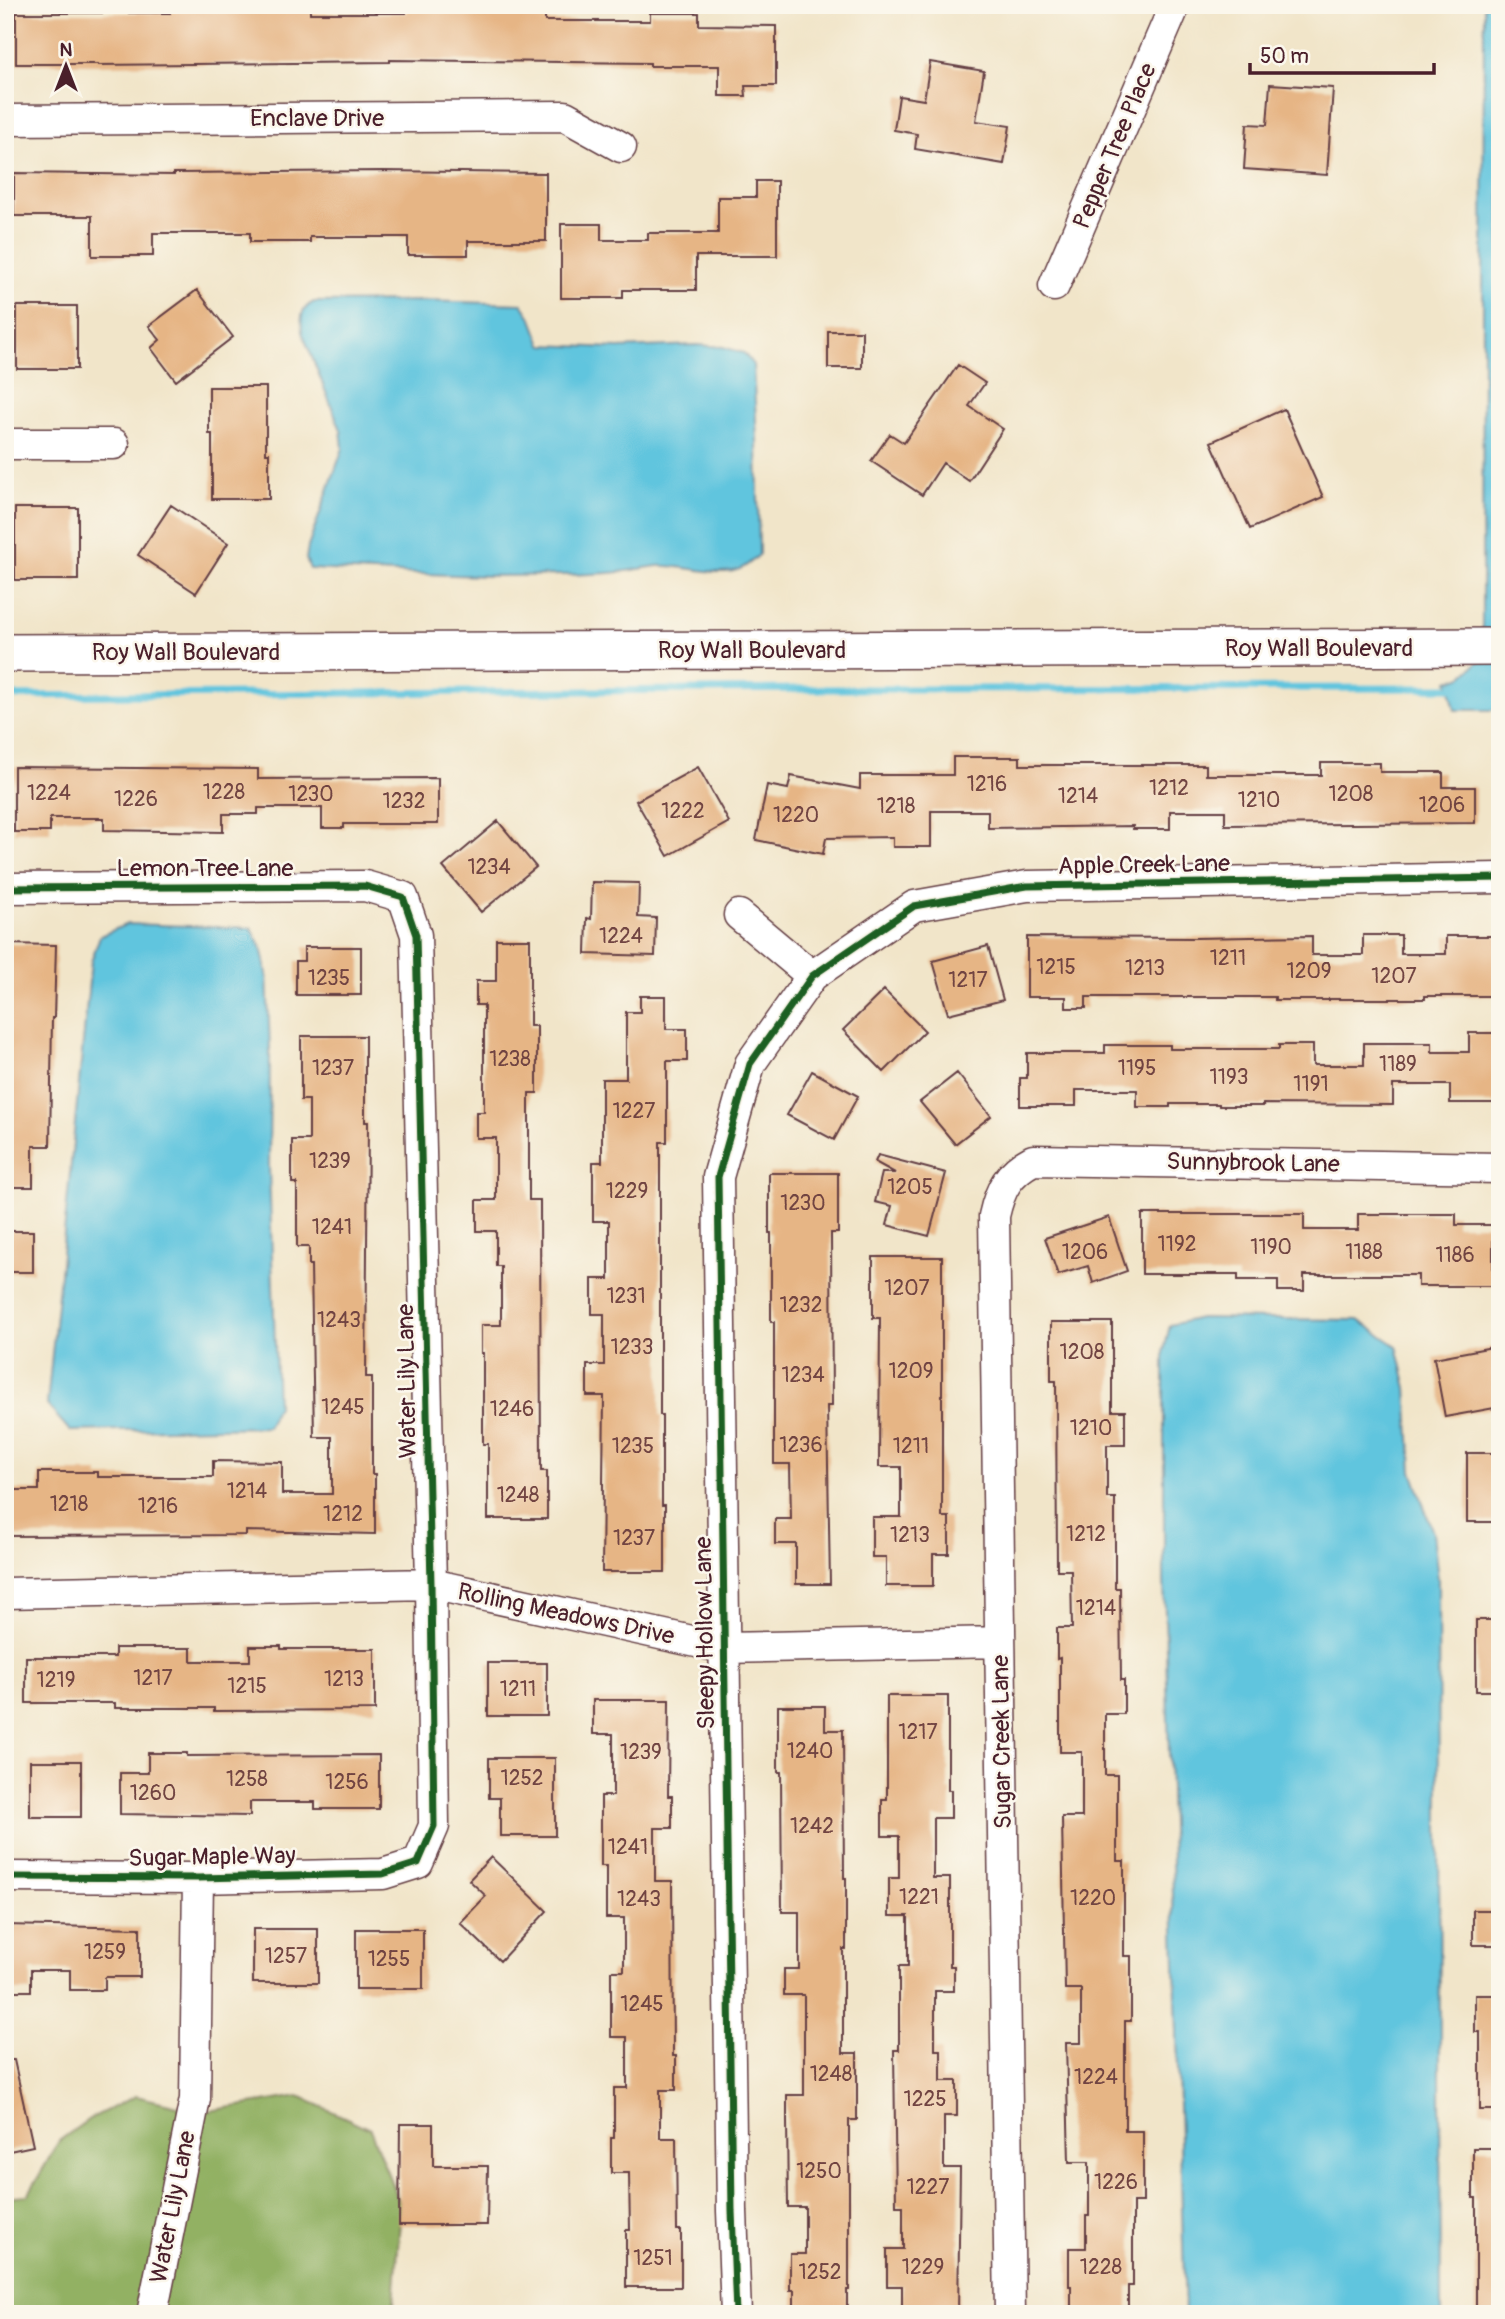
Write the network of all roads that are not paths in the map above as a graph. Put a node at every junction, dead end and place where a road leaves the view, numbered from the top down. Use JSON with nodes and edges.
{"nodes":[{"id":1,"x":1175,"y":5,"type":"edge"},
{"id":2,"x":5,"y":120,"type":"edge"},
{"id":3,"x":621,"y":147,"type":"dead end"},
{"id":4,"x":1054,"y":286,"type":"dead end"},
{"id":5,"x":5,"y":444,"type":"edge"},
{"id":6,"x":114,"y":444,"type":"dead end"},
{"id":7,"x":1500,"y":647,"type":"edge"},
{"id":8,"x":5,"y":653,"type":"edge"},
{"id":9,"x":1500,"y":878,"type":"edge"},
{"id":10,"x":5,"y":888,"type":"edge"},
{"id":11,"x":403,"y":897,"type":"joint"},
{"id":12,"x":739,"y":915,"type":"dead end"},
{"id":13,"x":813,"y":976,"type":"junction"},
{"id":14,"x":1500,"y":1168,"type":"edge"},
{"id":15,"x":1012,"y":1175,"type":"joint"},
{"id":16,"x":431,"y":1584,"type":"junction"},
{"id":17,"x":5,"y":1593,"type":"edge"},
{"id":18,"x":1000,"y":1642,"type":"junction"},
{"id":19,"x":724,"y":1648,"type":"junction"},
{"id":20,"x":418,"y":1863,"type":"joint"},
{"id":21,"x":5,"y":1877,"type":"edge"},
{"id":22,"x":198,"y":1878,"type":"junction"},
{"id":23,"x":152,"y":2314,"type":"edge"},
{"id":24,"x":736,"y":2314,"type":"edge"},
{"id":25,"x":1010,"y":2314,"type":"edge"}],
"edges":[{"from":1,"to":4,"type":"street","name":"Pepper Tree Place"},
{"from":2,"to":3,"type":"street","name":"Enclave Drive"},
{"from":5,"to":6,"type":"street"},
{"from":7,"to":8,"type":"street","name":"Roy Wall Boulevard"},
{"from":9,"to":13,"type":"street","name":"Apple Creek Lane"},
{"from":10,"to":11,"type":"street","name":"Lemon Tree Lane"},
{"from":11,"to":16,"type":"street","name":"Water Lily Lane"},
{"from":12,"to":13,"type":"street"},
{"from":13,"to":19,"type":"street","name":"Sleepy Hollow Lane"},
{"from":14,"to":15,"type":"street","name":"Sunnybrook Lane"},
{"from":15,"to":18,"type":"street","name":"Sugar Creek Lane"},
{"from":16,"to":17,"type":"street","name":"Rolling Meadows Drive"},
{"from":16,"to":19,"type":"street","name":"Rolling Meadows Drive"},
{"from":16,"to":20,"type":"street","name":"Water Lily Lane"},
{"from":18,"to":19,"type":"street","name":"Rolling Meadows Drive"},
{"from":18,"to":25,"type":"street","name":"Sugar Creek Lane"},
{"from":19,"to":24,"type":"street","name":"Sleepy Hollow Lane"},
{"from":20,"to":22,"type":"street","name":"Sugar Maple Way"},
{"from":21,"to":22,"type":"street","name":"Sugar Maple Way"},
{"from":22,"to":23,"type":"street","name":"Water Lily Lane"}]}
